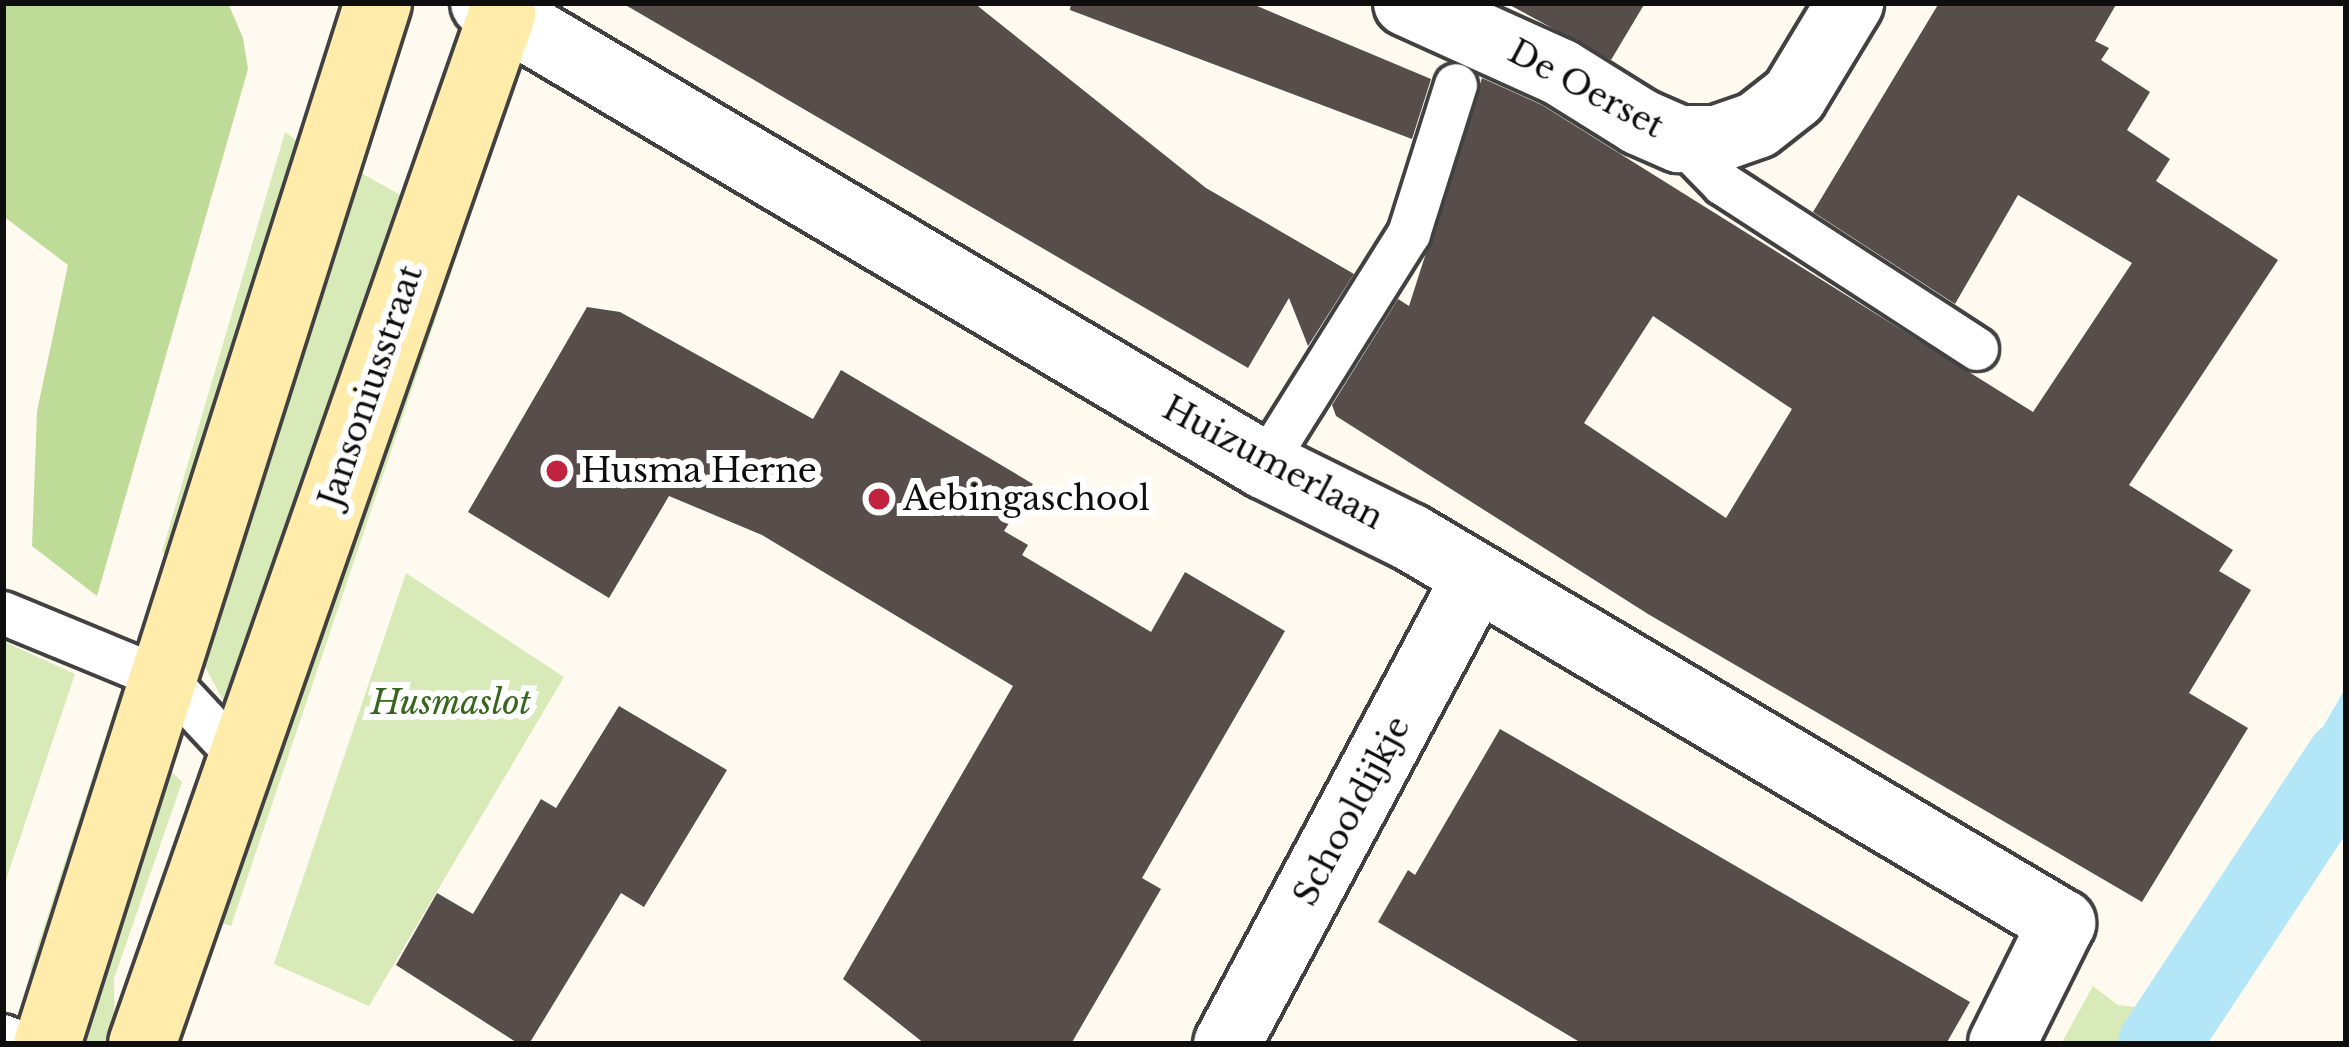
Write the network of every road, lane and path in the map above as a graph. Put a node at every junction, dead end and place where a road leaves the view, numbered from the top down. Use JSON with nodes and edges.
{"nodes":[{"id":1,"x":378,"y":3,"type":"edge"},
{"id":2,"x":1407,"y":3,"type":"edge"},
{"id":3,"x":1850,"y":3,"type":"edge"},
{"id":4,"x":493,"y":8,"type":"edge"},
{"id":5,"x":1466,"y":58,"type":"junction"},
{"id":6,"x":1679,"y":139,"type":"junction"},
{"id":7,"x":1977,"y":349,"type":"dead end"},
{"id":8,"x":1264,"y":465,"type":"junction"},
{"id":9,"x":1476,"y":577,"type":"junction"},
{"id":10,"x":3,"y":613,"type":"edge"},
{"id":11,"x":168,"y":681,"type":"junction"},
{"id":12,"x":240,"y":758,"type":"junction"},
{"id":13,"x":3,"y":1036,"type":"edge"},
{"id":14,"x":24,"y":1044,"type":"edge"},
{"id":15,"x":47,"y":1044,"type":"edge"},
{"id":16,"x":142,"y":1044,"type":"edge"},
{"id":17,"x":1227,"y":1044,"type":"edge"},
{"id":18,"x":2002,"y":1044,"type":"edge"}],
"edges":[{"from":1,"to":11,"type":"street"},
{"from":2,"to":5,"type":"street","name":"De Oerset"},
{"from":3,"to":6,"type":"street","name":"De Oerset"},
{"from":4,"to":8,"type":"street","name":"Huizumerlaan"},
{"from":4,"to":12,"type":"street","name":"Jansoniusstraat"},
{"from":5,"to":6,"type":"street","name":"De Oerset"},
{"from":5,"to":8,"type":"lane"},
{"from":6,"to":7,"type":"lane"},
{"from":8,"to":9,"type":"street","name":"Huizumerlaan"},
{"from":9,"to":17,"type":"street","name":"Schooldijkje"},
{"from":9,"to":18,"type":"street","name":"Huizumerlaan"},
{"from":10,"to":11,"type":"lane"},
{"from":11,"to":12,"type":"lane"},
{"from":11,"to":15,"type":"street"},
{"from":12,"to":16,"type":"street","name":"Jansoniusstraat"},
{"from":13,"to":14,"type":"lane"}]}
